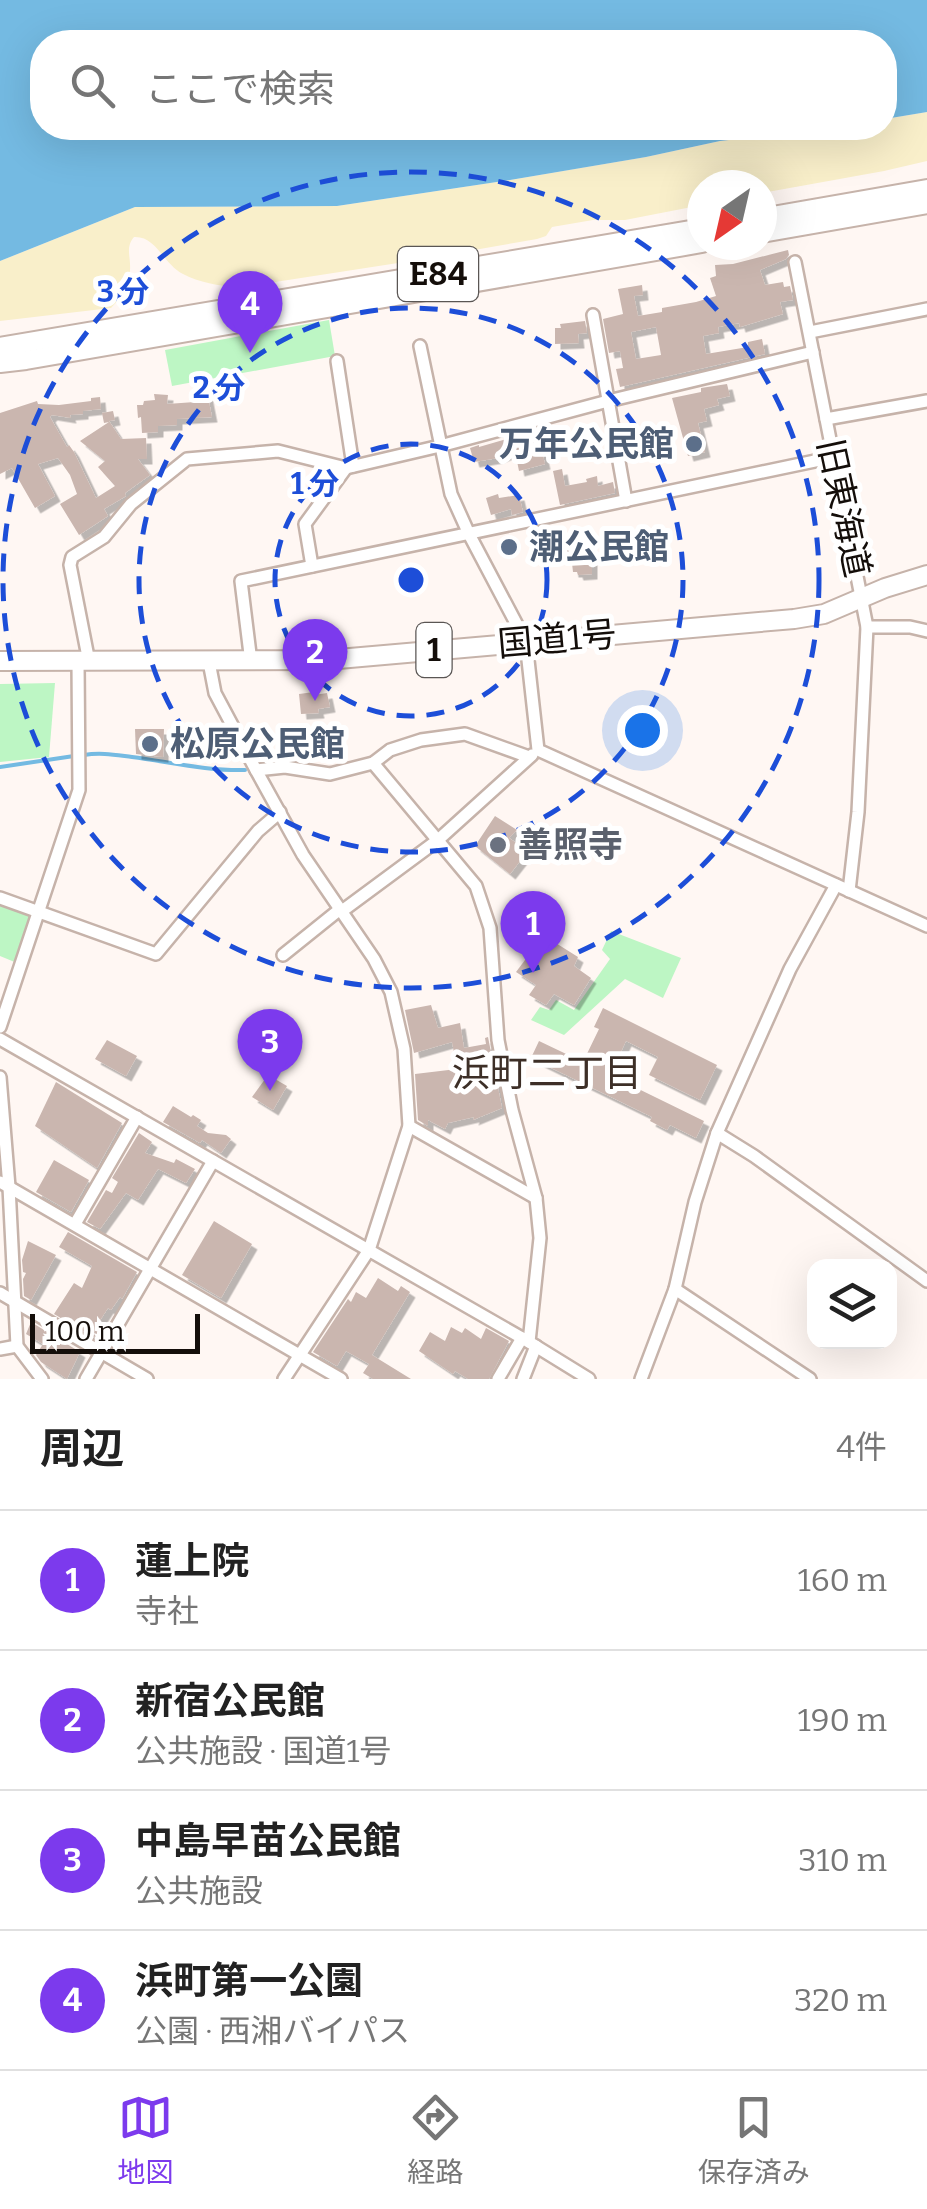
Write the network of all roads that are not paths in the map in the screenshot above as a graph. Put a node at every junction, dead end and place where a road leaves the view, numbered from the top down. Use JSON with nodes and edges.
{"nodes":[{"id":1,"x":927,"y":189,"type":"edge"},
{"id":2,"x":927,"y":204,"type":"edge"},
{"id":3,"x":777,"y":215,"type":"edge"},
{"id":4,"x":777,"y":229,"type":"edge"},
{"id":5,"x":687,"y":231,"type":"edge"},
{"id":6,"x":687,"y":246,"type":"edge"},
{"id":7,"x":794,"y":262,"type":"dead end"},
{"id":8,"x":927,"y":309,"type":"edge"},
{"id":9,"x":593,"y":315,"type":"dead end"},
{"id":10,"x":810,"y":332,"type":"junction"},
{"id":11,"x":420,"y":346,"type":"dead end"},
{"id":12,"x":0,"y":347,"type":"edge"},
{"id":13,"x":814,"y":352,"type":"junction"},
{"id":14,"x":337,"y":361,"type":"dead end"},
{"id":15,"x":0,"y":363,"type":"edge"},
{"id":16,"x":608,"y":401,"type":"junction"},
{"id":17,"x":927,"y":401,"type":"edge"},
{"id":18,"x":826,"y":418,"type":"junction"},
{"id":19,"x":440,"y":446,"type":"junction"},
{"id":20,"x":834,"y":457,"type":"junction"},
{"id":21,"x":350,"y":466,"type":"junction"},
{"id":22,"x":626,"y":501,"type":"junction"},
{"id":23,"x":469,"y":534,"type":"junction"},
{"id":24,"x":312,"y":566,"type":"junction"},
{"id":25,"x":927,"y":574,"type":"edge"},
{"id":26,"x":862,"y":598,"type":"junction"},
{"id":27,"x":867,"y":627,"type":"junction"},
{"id":28,"x":927,"y":631,"type":"edge"},
{"id":29,"x":526,"y":642,"type":"junction"},
{"id":30,"x":0,"y":661,"type":"edge"},
{"id":31,"x":83,"y":662,"type":"junction"},
{"id":32,"x":209,"y":662,"type":"junction"},
{"id":33,"x":252,"y":662,"type":"junction"},
{"id":34,"x":533,"y":754,"type":"junction"},
{"id":35,"x":372,"y":763,"type":"junction"},
{"id":36,"x":256,"y":770,"type":"junction"},
{"id":37,"x":280,"y":812,"type":"junction"},
{"id":38,"x":438,"y":840,"type":"junction"},
{"id":39,"x":843,"y":888,"type":"junction"},
{"id":40,"x":0,"y":898,"type":"edge"},
{"id":41,"x":38,"y":910,"type":"junction"},
{"id":42,"x":341,"y":910,"type":"junction"},
{"id":43,"x":927,"y":926,"type":"edge"},
{"id":44,"x":283,"y":955,"type":"dead end"},
{"id":45,"x":0,"y":1027,"type":"edge"},
{"id":46,"x":0,"y":1039,"type":"edge"},
{"id":47,"x":0,"y":1077,"type":"edge"},
{"id":48,"x":138,"y":1117,"type":"junction"},
{"id":49,"x":409,"y":1126,"type":"junction"},
{"id":50,"x":717,"y":1133,"type":"junction"},
{"id":51,"x":213,"y":1161,"type":"junction"},
{"id":52,"x":4,"y":1185,"type":"edge"},
{"id":53,"x":536,"y":1198,"type":"junction"},
{"id":54,"x":74,"y":1224,"type":"junction"},
{"id":55,"x":368,"y":1250,"type":"junction"},
{"id":56,"x":149,"y":1268,"type":"junction"},
{"id":57,"x":927,"y":1281,"type":"edge"},
{"id":58,"x":676,"y":1289,"type":"junction"},
{"id":59,"x":0,"y":1294,"type":"edge"},
{"id":60,"x":16,"y":1303,"type":"junction"},
{"id":61,"x":529,"y":1342,"type":"junction"},
{"id":62,"x":17,"y":1346,"type":"junction"},
{"id":63,"x":0,"y":1349,"type":"edge"},
{"id":64,"x":102,"y":1352,"type":"junction"},
{"id":65,"x":299,"y":1355,"type":"junction"},
{"id":66,"x":42,"y":1379,"type":"edge"},
{"id":67,"x":86,"y":1379,"type":"edge"},
{"id":68,"x":148,"y":1379,"type":"edge"},
{"id":69,"x":284,"y":1379,"type":"edge"},
{"id":70,"x":341,"y":1379,"type":"edge"},
{"id":71,"x":498,"y":1379,"type":"edge"},
{"id":72,"x":524,"y":1379,"type":"edge"},
{"id":73,"x":588,"y":1379,"type":"edge"},
{"id":74,"x":641,"y":1379,"type":"edge"},
{"id":75,"x":810,"y":1379,"type":"edge"}],
"edges":[{"from":1,"to":3,"type":"highway"},
{"from":2,"to":4,"type":"highway"},
{"from":5,"to":12,"type":"highway","number":"E84"},
{"from":6,"to":15,"type":"highway","number":"E84"},
{"from":7,"to":10,"type":"street","name":"旧東海道"},
{"from":8,"to":10,"type":"street"},
{"from":9,"to":16,"type":"street"},
{"from":10,"to":13,"type":"street","name":"旧東海道"},
{"from":11,"to":19,"type":"street"},
{"from":13,"to":16,"type":"street"},
{"from":13,"to":18,"type":"street","name":"旧東海道"},
{"from":14,"to":21,"type":"street"},
{"from":16,"to":19,"type":"street"},
{"from":16,"to":22,"type":"street"},
{"from":17,"to":18,"type":"street"},
{"from":18,"to":20,"type":"street","name":"旧東海道"},
{"from":19,"to":21,"type":"street"},
{"from":19,"to":23,"type":"street"},
{"from":20,"to":22,"type":"street"},
{"from":20,"to":26,"type":"street","name":"旧東海道"},
{"from":21,"to":24,"type":"street"},
{"from":21,"to":31,"type":"street"},
{"from":22,"to":23,"type":"street"},
{"from":23,"to":24,"type":"street"},
{"from":23,"to":29,"type":"street"},
{"from":24,"to":33,"type":"street"},
{"from":25,"to":26,"type":"highway","name":"国道1号","number":"1"},
{"from":26,"to":27,"type":"street","name":"旧東海道"},
{"from":26,"to":29,"type":"highway","name":"国道1号","number":"1"},
{"from":27,"to":28,"type":"street"},
{"from":27,"to":39,"type":"street","name":"旧東海道"},
{"from":29,"to":33,"type":"highway","name":"国道1号","number":"1"},
{"from":29,"to":34,"type":"street"},
{"from":30,"to":31,"type":"highway","name":"国道1号","number":"1"},
{"from":31,"to":32,"type":"highway","name":"国道1号","number":"1"},
{"from":31,"to":41,"type":"street"},
{"from":32,"to":33,"type":"highway","name":"国道1号","number":"1"},
{"from":32,"to":36,"type":"street"},
{"from":34,"to":35,"type":"street"},
{"from":34,"to":38,"type":"street"},
{"from":34,"to":39,"type":"street"},
{"from":35,"to":36,"type":"street"},
{"from":35,"to":38,"type":"street"},
{"from":36,"to":37,"type":"street"},
{"from":37,"to":41,"type":"street"},
{"from":37,"to":42,"type":"street"},
{"from":38,"to":42,"type":"street"},
{"from":38,"to":53,"type":"street"},
{"from":39,"to":43,"type":"street"},
{"from":39,"to":50,"type":"street"},
{"from":40,"to":41,"type":"street"},
{"from":41,"to":45,"type":"street"},
{"from":42,"to":44,"type":"street"},
{"from":42,"to":49,"type":"street"},
{"from":46,"to":48,"type":"street"},
{"from":47,"to":52,"type":"street"},
{"from":48,"to":51,"type":"street"},
{"from":48,"to":54,"type":"street"},
{"from":49,"to":53,"type":"street"},
{"from":49,"to":55,"type":"street"},
{"from":50,"to":57,"type":"street"},
{"from":50,"to":58,"type":"street"},
{"from":51,"to":55,"type":"street"},
{"from":51,"to":56,"type":"street"},
{"from":52,"to":54,"type":"street"},
{"from":52,"to":60,"type":"street"},
{"from":53,"to":61,"type":"street"},
{"from":54,"to":56,"type":"street"},
{"from":55,"to":61,"type":"street"},
{"from":55,"to":65,"type":"street"},
{"from":56,"to":64,"type":"street"},
{"from":56,"to":65,"type":"street"},
{"from":58,"to":74,"type":"street"},
{"from":58,"to":75,"type":"street"},
{"from":59,"to":60,"type":"street"},
{"from":60,"to":62,"type":"street"},
{"from":60,"to":64,"type":"street"},
{"from":61,"to":71,"type":"street"},
{"from":61,"to":72,"type":"street"},
{"from":61,"to":73,"type":"street"},
{"from":62,"to":63,"type":"street"},
{"from":62,"to":66,"type":"street"},
{"from":64,"to":67,"type":"street"},
{"from":64,"to":68,"type":"street"},
{"from":65,"to":69,"type":"street"},
{"from":65,"to":70,"type":"street"}]}
